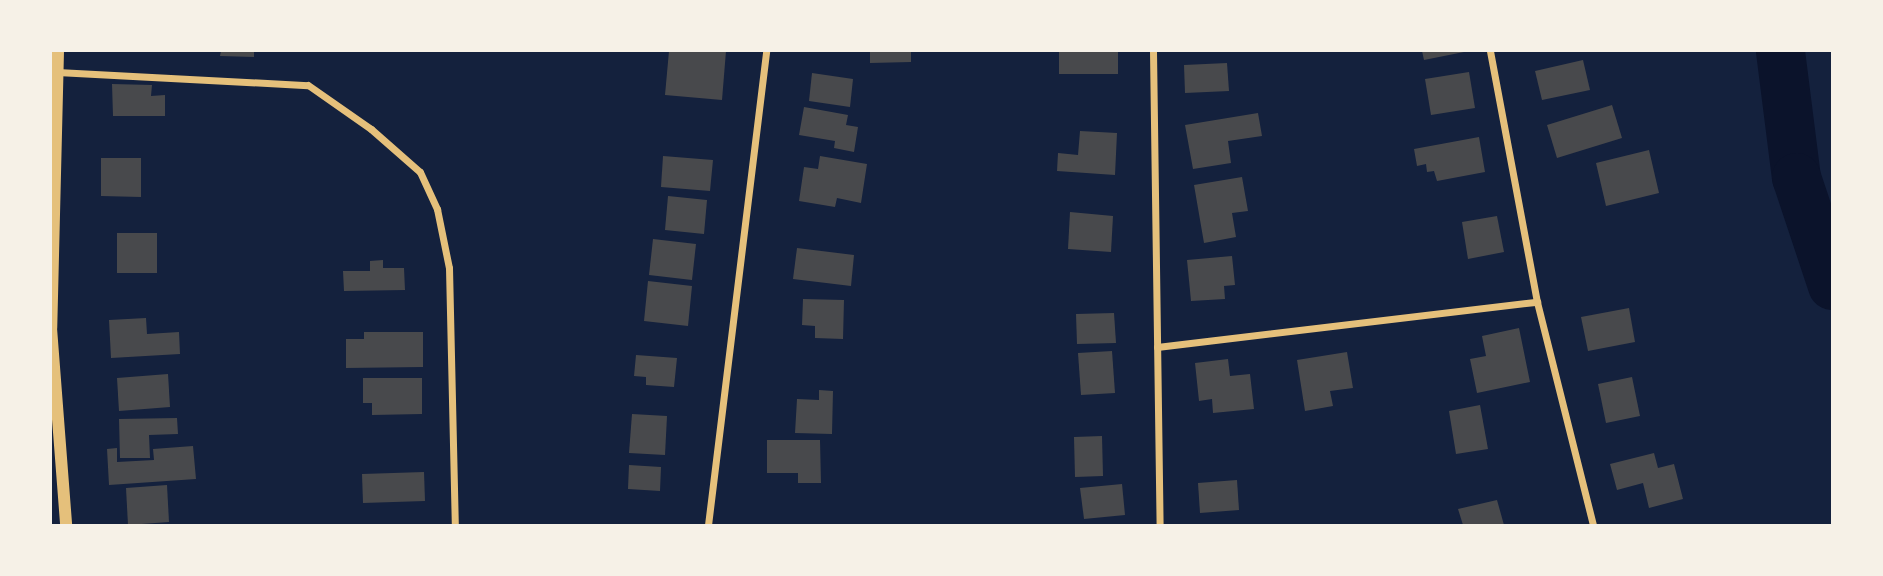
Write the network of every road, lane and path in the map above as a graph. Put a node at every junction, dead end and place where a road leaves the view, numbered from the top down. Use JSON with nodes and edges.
{"nodes":[{"id":1,"x":58,"y":51,"type":"edge"},
{"id":2,"x":766,"y":51,"type":"edge"},
{"id":3,"x":1153,"y":51,"type":"edge"},
{"id":4,"x":1490,"y":51,"type":"edge"},
{"id":5,"x":57,"y":72,"type":"junction"},
{"id":6,"x":1537,"y":302,"type":"junction"},
{"id":7,"x":1157,"y":347,"type":"junction"},
{"id":8,"x":66,"y":525,"type":"edge"},
{"id":9,"x":455,"y":525,"type":"edge"},
{"id":10,"x":708,"y":525,"type":"edge"},
{"id":11,"x":1160,"y":525,"type":"edge"},
{"id":12,"x":1593,"y":525,"type":"edge"}],
"edges":[{"from":1,"to":5,"type":"street"},
{"from":2,"to":10,"type":"street"},
{"from":3,"to":7,"type":"street"},
{"from":4,"to":6,"type":"street"},
{"from":5,"to":8,"type":"street"},
{"from":5,"to":9,"type":"street"},
{"from":6,"to":7,"type":"street"},
{"from":6,"to":12,"type":"street"},
{"from":7,"to":11,"type":"street"}]}
